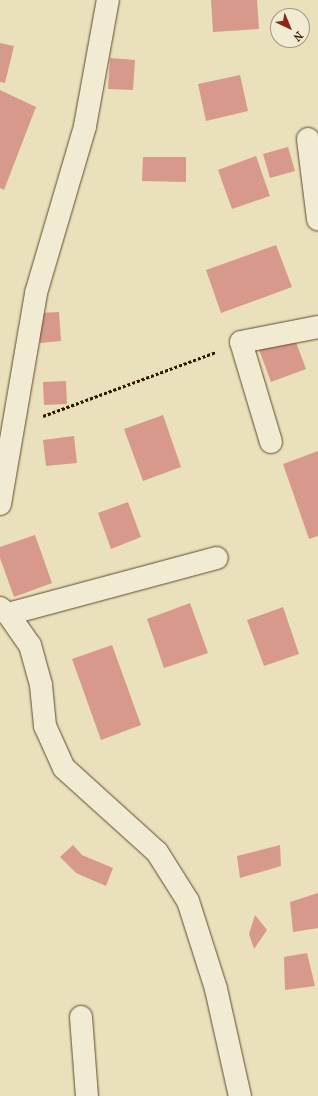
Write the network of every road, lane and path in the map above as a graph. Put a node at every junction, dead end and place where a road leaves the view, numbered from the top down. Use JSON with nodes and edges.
{"nodes":[{"id":1,"x":108,"y":0,"type":"edge"},
{"id":2,"x":308,"y":139,"type":"dead end"},
{"id":3,"x":318,"y":219,"type":"edge"},
{"id":4,"x":318,"y":327,"type":"edge"},
{"id":5,"x":241,"y":342,"type":"junction"},
{"id":6,"x":12,"y":426,"type":"junction"},
{"id":7,"x":270,"y":442,"type":"dead end"},
{"id":8,"x":0,"y":504,"type":"edge"},
{"id":9,"x":217,"y":558,"type":"dead end"},
{"id":10,"x":4,"y":611,"type":"edge"},
{"id":11,"x":80,"y":1017,"type":"dead end"},
{"id":12,"x":87,"y":1096,"type":"edge"},
{"id":13,"x":240,"y":1096,"type":"edge"}],
"edges":[{"from":1,"to":6,"type":"street"},
{"from":2,"to":3,"type":"street"},
{"from":4,"to":5,"type":"street"},
{"from":5,"to":6,"type":"path"},
{"from":5,"to":7,"type":"street"},
{"from":6,"to":8,"type":"street"},
{"from":9,"to":10,"type":"street"},
{"from":10,"to":13,"type":"street"},
{"from":11,"to":12,"type":"street"}]}
